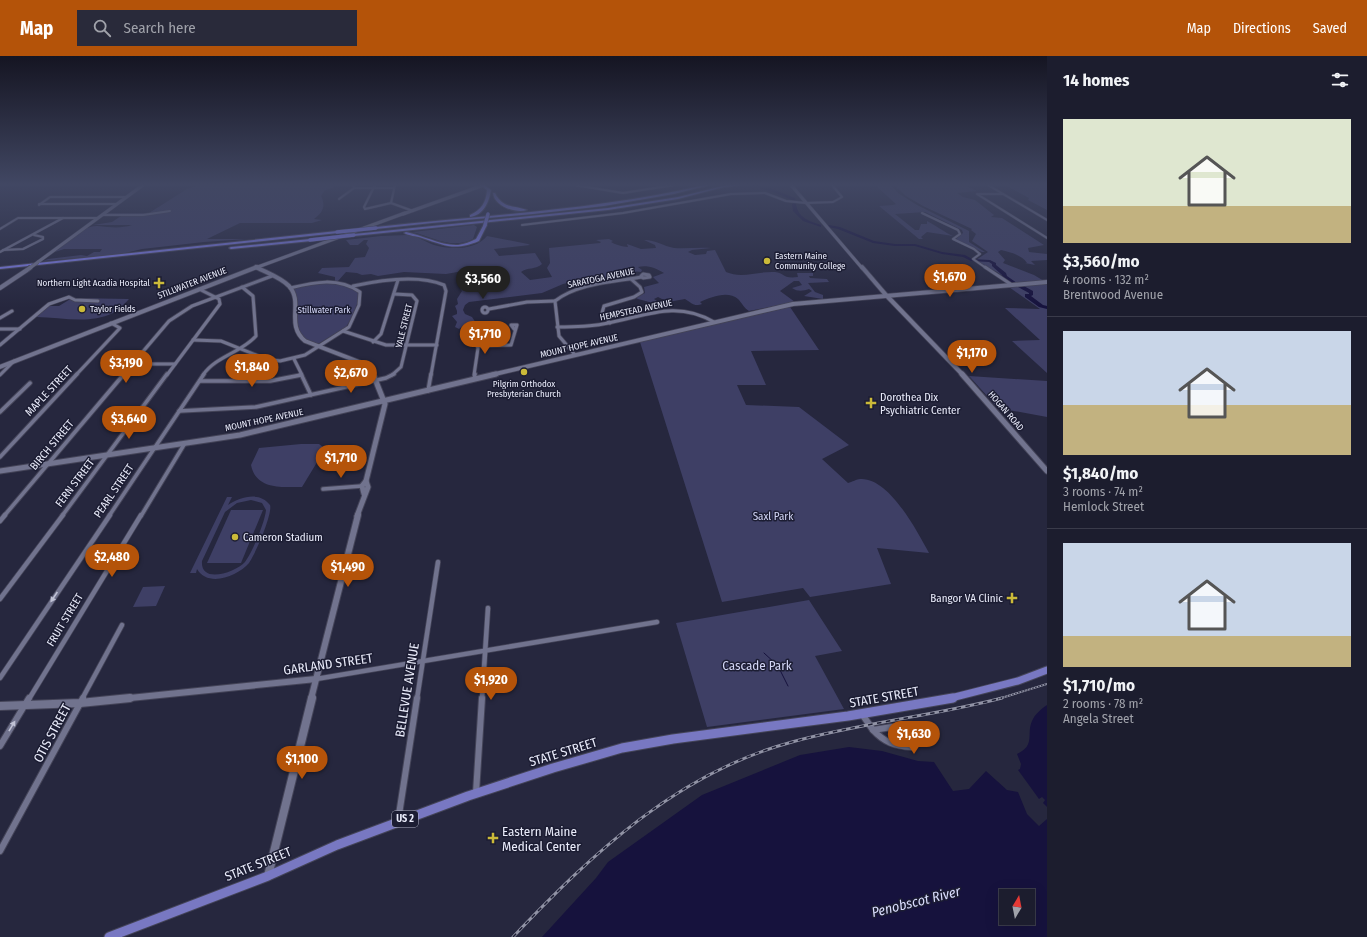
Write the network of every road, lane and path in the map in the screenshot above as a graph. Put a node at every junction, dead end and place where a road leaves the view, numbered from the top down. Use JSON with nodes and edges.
{"nodes":[{"id":1,"x":51,"y":226,"type":"edge"},
{"id":2,"x":87,"y":226,"type":"edge"},
{"id":3,"x":369,"y":226,"type":"edge"},
{"id":4,"x":392,"y":226,"type":"edge"},
{"id":5,"x":441,"y":226,"type":"edge"},
{"id":6,"x":484,"y":226,"type":"edge"},
{"id":7,"x":826,"y":226,"type":"edge"},
{"id":8,"x":950,"y":226,"type":"edge"},
{"id":9,"x":1028,"y":226,"type":"edge"},
{"id":10,"x":33,"y":234,"type":"junction"},
{"id":11,"x":354,"y":235,"type":"junction"},
{"id":12,"x":1047,"y":238,"type":"edge"},
{"id":13,"x":2,"y":251,"type":"edge"},
{"id":14,"x":256,"y":267,"type":"junction"},
{"id":15,"x":0,"y":269,"type":"edge"},
{"id":16,"x":272,"y":276,"type":"junction"},
{"id":17,"x":642,"y":277,"type":"dead end"},
{"id":18,"x":631,"y":279,"type":"junction"},
{"id":19,"x":398,"y":280,"type":"junction"},
{"id":20,"x":1047,"y":282,"type":"edge"},
{"id":21,"x":1012,"y":285,"type":"junction"},
{"id":22,"x":353,"y":286,"type":"junction"},
{"id":23,"x":242,"y":287,"type":"junction"},
{"id":24,"x":0,"y":288,"type":"edge"},
{"id":25,"x":199,"y":288,"type":"junction"},
{"id":26,"x":290,"y":288,"type":"junction"},
{"id":27,"x":394,"y":294,"type":"junction"},
{"id":28,"x":886,"y":295,"type":"junction"},
{"id":29,"x":215,"y":297,"type":"junction"},
{"id":30,"x":98,"y":301,"type":"dead end"},
{"id":31,"x":555,"y":301,"type":"junction"},
{"id":32,"x":489,"y":309,"type":"dead end"},
{"id":33,"x":12,"y":311,"type":"dead end"},
{"id":34,"x":0,"y":318,"type":"edge"},
{"id":35,"x":714,"y":322,"type":"junction"},
{"id":36,"x":111,"y":323,"type":"junction"},
{"id":37,"x":610,"y":323,"type":"junction"},
{"id":38,"x":557,"y":327,"type":"junction"},
{"id":39,"x":0,"y":329,"type":"edge"},
{"id":40,"x":20,"y":329,"type":"junction"},
{"id":41,"x":476,"y":329,"type":"dead end"},
{"id":42,"x":514,"y":329,"type":"dead end"},
{"id":43,"x":343,"y":331,"type":"junction"},
{"id":44,"x":192,"y":340,"type":"junction"},
{"id":45,"x":373,"y":342,"type":"junction"},
{"id":46,"x":0,"y":345,"type":"edge"},
{"id":47,"x":437,"y":345,"type":"junction"},
{"id":48,"x":319,"y":346,"type":"junction"},
{"id":49,"x":406,"y":346,"type":"junction"},
{"id":50,"x":478,"y":346,"type":"junction"},
{"id":51,"x":240,"y":349,"type":"junction"},
{"id":52,"x":575,"y":355,"type":"junction"},
{"id":53,"x":294,"y":359,"type":"junction"},
{"id":54,"x":14,"y":362,"type":"junction"},
{"id":55,"x":132,"y":364,"type":"junction"},
{"id":56,"x":175,"y":364,"type":"junction"},
{"id":57,"x":0,"y":367,"type":"edge"},
{"id":58,"x":0,"y":375,"type":"edge"},
{"id":59,"x":301,"y":375,"type":"junction"},
{"id":60,"x":474,"y":379,"type":"junction"},
{"id":61,"x":375,"y":380,"type":"junction"},
{"id":62,"x":200,"y":381,"type":"junction"},
{"id":63,"x":30,"y":383,"type":"dead end"},
{"id":64,"x":428,"y":390,"type":"junction"},
{"id":65,"x":311,"y":395,"type":"junction"},
{"id":66,"x":384,"y":401,"type":"junction"},
{"id":67,"x":179,"y":411,"type":"junction"},
{"id":68,"x":0,"y":412,"type":"edge"},
{"id":69,"x":185,"y":443,"type":"junction"},
{"id":70,"x":154,"y":448,"type":"junction"},
{"id":71,"x":108,"y":454,"type":"junction"},
{"id":72,"x":0,"y":457,"type":"edge"},
{"id":73,"x":47,"y":464,"type":"junction"},
{"id":74,"x":0,"y":470,"type":"edge"},
{"id":75,"x":1047,"y":471,"type":"edge"},
{"id":76,"x":366,"y":481,"type":"junction"},
{"id":77,"x":362,"y":486,"type":"junction"},
{"id":78,"x":323,"y":489,"type":"dead end"},
{"id":79,"x":364,"y":494,"type":"junction"},
{"id":80,"x":0,"y":521,"type":"edge"},
{"id":81,"x":438,"y":562,"type":"dead end"},
{"id":82,"x":0,"y":599,"type":"edge"},
{"id":83,"x":488,"y":608,"type":"dead end"},
{"id":84,"x":657,"y":622,"type":"dead end"},
{"id":85,"x":122,"y":625,"type":"dead end"},
{"id":86,"x":485,"y":651,"type":"junction"},
{"id":87,"x":423,"y":661,"type":"junction"},
{"id":88,"x":1047,"y":670,"type":"edge"},
{"id":89,"x":0,"y":678,"type":"edge"},
{"id":90,"x":316,"y":679,"type":"junction"},
{"id":91,"x":80,"y":703,"type":"junction"},
{"id":92,"x":25,"y":705,"type":"junction"},
{"id":93,"x":0,"y":706,"type":"edge"},
{"id":94,"x":862,"y":714,"type":"junction"},
{"id":95,"x":873,"y":730,"type":"junction"},
{"id":96,"x":0,"y":746,"type":"edge"},
{"id":97,"x":476,"y":793,"type":"junction"},
{"id":98,"x":398,"y":822,"type":"junction"},
{"id":99,"x":0,"y":851,"type":"edge"},
{"id":100,"x":268,"y":876,"type":"junction"},
{"id":101,"x":109,"y":937,"type":"edge"}],
"edges":[{"from":1,"to":10,"type":"street"},
{"from":2,"to":24,"type":"street","bridge":true},
{"from":3,"to":14,"type":"street","name":"STILLWATER AVENUE"},
{"from":4,"to":15,"type":"highway","bridge":true},
{"from":5,"to":11,"type":"highway"},
{"from":6,"to":11,"type":"highway","bridge":true},
{"from":7,"to":28,"type":"street","name":"HOGAN ROAD"},
{"from":8,"to":21,"type":"street"},
{"from":9,"to":12,"type":"street"},
{"from":10,"to":13,"type":"street"},
{"from":10,"to":13,"type":"street"},
{"from":11,"to":15,"type":"highway","bridge":true},
{"from":14,"to":16,"type":"street"},
{"from":14,"to":25,"type":"street","name":"STILLWATER AVENUE"},
{"from":16,"to":23,"type":"street","name":"BIRCH STREET"},
{"from":16,"to":26,"type":"street"},
{"from":17,"to":18,"type":"street","name":"SARATOGA AVENUE"},
{"from":18,"to":31,"type":"street","name":"SARATOGA AVENUE"},
{"from":18,"to":37,"type":"street"},
{"from":19,"to":22,"type":"street"},
{"from":19,"to":27,"type":"street"},
{"from":19,"to":47,"type":"street"},
{"from":20,"to":21,"type":"street","name":"MOUNT HOPE AVENUE"},
{"from":21,"to":28,"type":"street","name":"MOUNT HOPE AVENUE"},
{"from":22,"to":26,"type":"street"},
{"from":22,"to":43,"type":"street"},
{"from":23,"to":29,"type":"street","name":"BIRCH STREET"},
{"from":23,"to":51,"type":"street","name":"PEARL STREET"},
{"from":25,"to":29,"type":"street"},
{"from":25,"to":36,"type":"street","name":"STILLWATER AVENUE"},
{"from":26,"to":48,"type":"street"},
{"from":27,"to":45,"type":"street"},
{"from":27,"to":49,"type":"street","name":"YALE STREET"},
{"from":28,"to":35,"type":"street","name":"MOUNT HOPE AVENUE"},
{"from":28,"to":75,"type":"street","name":"HOGAN ROAD"},
{"from":29,"to":44,"type":"street","name":"FERN STREET"},
{"from":29,"to":55,"type":"street","name":"BIRCH STREET"},
{"from":30,"to":40,"type":"street"},
{"from":31,"to":32,"type":"street"},
{"from":31,"to":38,"type":"street"},
{"from":33,"to":34,"type":"street"},
{"from":35,"to":37,"type":"street","name":"HEMPSTEAD AVENUE"},
{"from":35,"to":52,"type":"street","name":"MOUNT HOPE AVENUE"},
{"from":36,"to":54,"type":"street","name":"STILLWATER AVENUE"},
{"from":36,"to":72,"type":"street","name":"MAPLE STREET"},
{"from":37,"to":38,"type":"street","name":"HEMPSTEAD AVENUE"},
{"from":38,"to":52,"type":"street"},
{"from":39,"to":40,"type":"street"},
{"from":40,"to":46,"type":"street"},
{"from":41,"to":50,"type":"street"},
{"from":42,"to":50,"type":"street"},
{"from":43,"to":45,"type":"street"},
{"from":43,"to":48,"type":"street"},
{"from":44,"to":51,"type":"street"},
{"from":44,"to":56,"type":"street","name":"FERN STREET"},
{"from":45,"to":49,"type":"street"},
{"from":47,"to":49,"type":"street"},
{"from":47,"to":64,"type":"street"},
{"from":48,"to":53,"type":"street"},
{"from":48,"to":61,"type":"street"},
{"from":49,"to":61,"type":"street","name":"YALE STREET"},
{"from":50,"to":60,"type":"street"},
{"from":51,"to":53,"type":"street"},
{"from":51,"to":62,"type":"street","name":"PEARL STREET"},
{"from":52,"to":60,"type":"street","name":"MOUNT HOPE AVENUE"},
{"from":53,"to":59,"type":"street"},
{"from":54,"to":57,"type":"street","name":"STILLWATER AVENUE"},
{"from":54,"to":58,"type":"street"},
{"from":55,"to":56,"type":"street"},
{"from":55,"to":73,"type":"street","name":"BIRCH STREET"},
{"from":56,"to":71,"type":"street","name":"FERN STREET"},
{"from":59,"to":62,"type":"street"},
{"from":59,"to":65,"type":"street"},
{"from":60,"to":64,"type":"street","name":"MOUNT HOPE AVENUE"},
{"from":61,"to":65,"type":"street","name":"YALE STREET"},
{"from":61,"to":66,"type":"street"},
{"from":62,"to":67,"type":"street","name":"PEARL STREET"},
{"from":63,"to":68,"type":"street"},
{"from":64,"to":66,"type":"street","name":"MOUNT HOPE AVENUE"},
{"from":65,"to":67,"type":"street","name":"YALE STREET"},
{"from":66,"to":69,"type":"street","name":"MOUNT HOPE AVENUE"},
{"from":66,"to":76,"type":"street"},
{"from":67,"to":70,"type":"street","name":"PEARL STREET"},
{"from":69,"to":70,"type":"street","name":"MOUNT HOPE AVENUE"},
{"from":69,"to":92,"type":"street","name":"FRUIT STREET"},
{"from":70,"to":71,"type":"street","name":"MOUNT HOPE AVENUE"},
{"from":70,"to":89,"type":"street","name":"PEARL STREET","one_way":true},
{"from":71,"to":73,"type":"street","name":"MOUNT HOPE AVENUE"},
{"from":71,"to":82,"type":"street","name":"FERN STREET"},
{"from":73,"to":74,"type":"street","name":"MOUNT HOPE AVENUE"},
{"from":73,"to":80,"type":"street","name":"BIRCH STREET"},
{"from":76,"to":77,"type":"street"},
{"from":76,"to":79,"type":"street"},
{"from":77,"to":78,"type":"street"},
{"from":77,"to":79,"type":"street"},
{"from":79,"to":90,"type":"street"},
{"from":81,"to":87,"type":"street","name":"BELLEVUE AVENUE"},
{"from":83,"to":86,"type":"street"},
{"from":84,"to":86,"type":"street","name":"GARLAND STREET"},
{"from":85,"to":91,"type":"street","name":"OTIS STREET"},
{"from":86,"to":87,"type":"street","name":"GARLAND STREET"},
{"from":86,"to":97,"type":"street"},
{"from":87,"to":90,"type":"street","name":"GARLAND STREET"},
{"from":87,"to":98,"type":"street","name":"BELLEVUE AVENUE"},
{"from":88,"to":94,"type":"main road","name":"STATE STREET","number":"US 2"},
{"from":90,"to":91,"type":"street","name":"GARLAND STREET"},
{"from":90,"to":100,"type":"street"},
{"from":91,"to":92,"type":"street","name":"GARLAND STREET"},
{"from":91,"to":99,"type":"street","name":"OTIS STREET"},
{"from":92,"to":93,"type":"street","name":"GARLAND STREET"},
{"from":96,"to":92,"type":"street","name":"FRUIT STREET","one_way":true},
{"from":94,"to":95,"type":"street"},
{"from":94,"to":97,"type":"main road","name":"STATE STREET","number":"US 2"},
{"from":95,"to":95,"type":"street"},
{"from":97,"to":98,"type":"main road","name":"STATE STREET","number":"US 2"},
{"from":98,"to":100,"type":"main road","name":"STATE STREET","number":"US 2"},
{"from":100,"to":101,"type":"main road","name":"STATE STREET","number":"US 2"}]}
